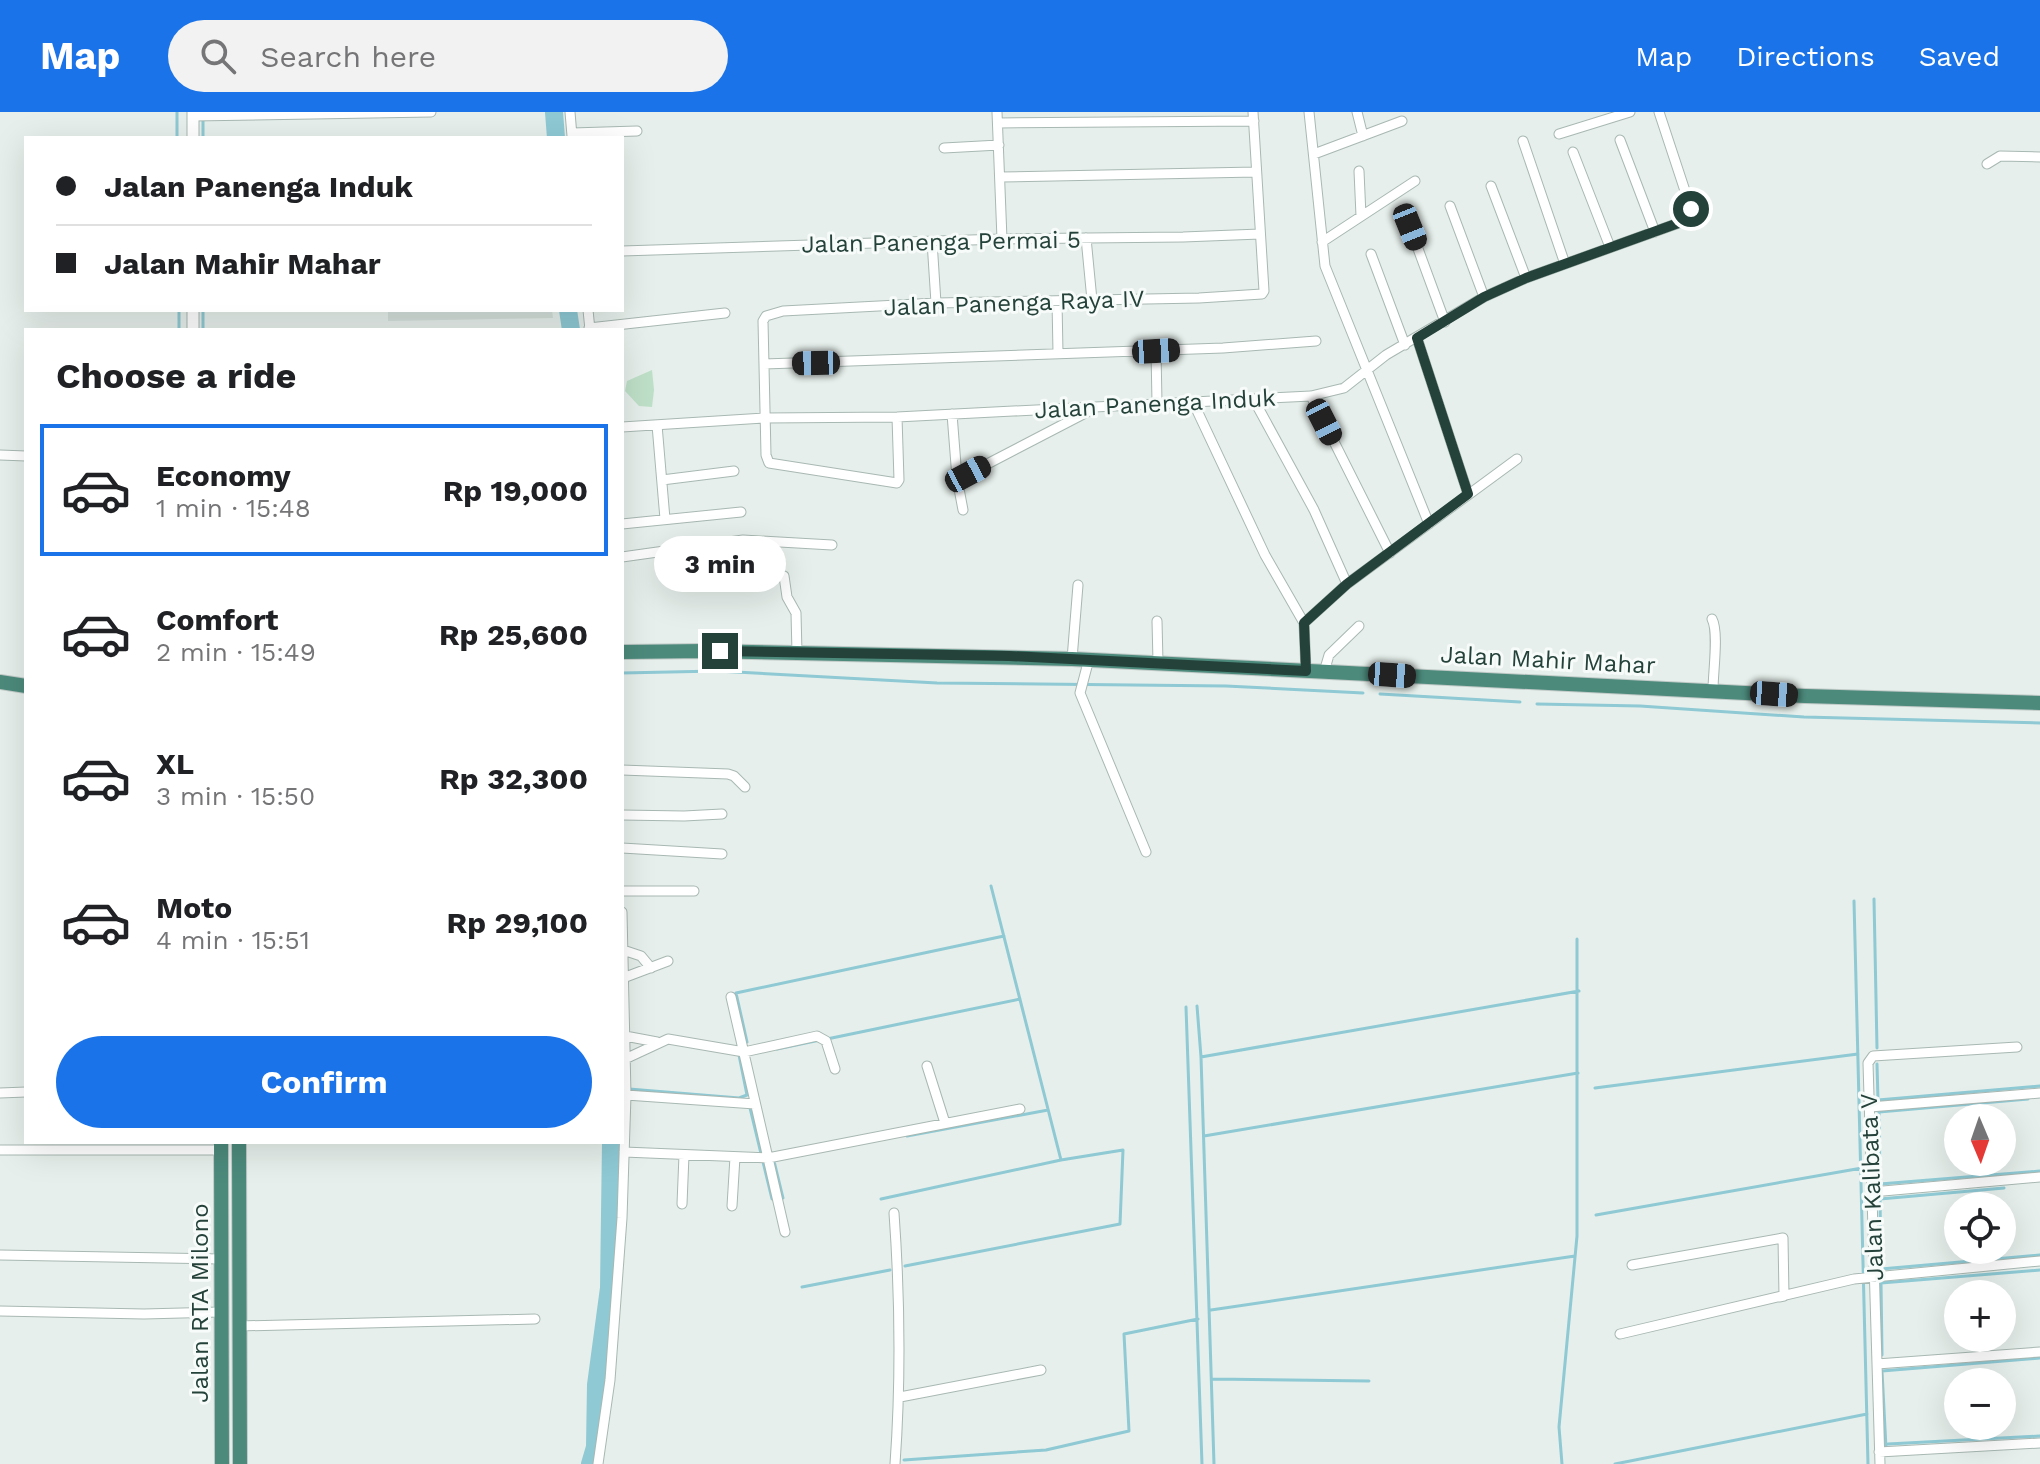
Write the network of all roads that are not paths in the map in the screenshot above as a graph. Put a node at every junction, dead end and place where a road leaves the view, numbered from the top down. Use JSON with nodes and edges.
{"nodes":[{"id":1,"x":431,"y":112,"type":"edge"},
{"id":2,"x":570,"y":112,"type":"edge"},
{"id":3,"x":1309,"y":112,"type":"edge"},
{"id":4,"x":1357,"y":112,"type":"edge"},
{"id":5,"x":1630,"y":112,"type":"edge"},
{"id":6,"x":1659,"y":112,"type":"edge"},
{"id":7,"x":193,"y":114,"type":"edge"},
{"id":8,"x":998,"y":117,"type":"edge"},
{"id":9,"x":1254,"y":117,"type":"edge"},
{"id":10,"x":1402,"y":121,"type":"dead end"},
{"id":11,"x":637,"y":131,"type":"dead end"},
{"id":12,"x":1559,"y":134,"type":"dead end"},
{"id":13,"x":193,"y":136,"type":"edge"},
{"id":14,"x":572,"y":136,"type":"edge"},
{"id":15,"x":1363,"y":136,"type":"junction"},
{"id":16,"x":1620,"y":140,"type":"dead end"},
{"id":17,"x":1523,"y":141,"type":"dead end"},
{"id":18,"x":999,"y":145,"type":"junction"},
{"id":19,"x":944,"y":148,"type":"dead end"},
{"id":20,"x":1573,"y":152,"type":"dead end"},
{"id":21,"x":1314,"y":154,"type":"junction"},
{"id":22,"x":2040,"y":157,"type":"edge"},
{"id":23,"x":1987,"y":164,"type":"dead end"},
{"id":24,"x":1359,"y":171,"type":"dead end"},
{"id":25,"x":1256,"y":172,"type":"junction"},
{"id":26,"x":1001,"y":177,"type":"junction"},
{"id":27,"x":1415,"y":181,"type":"dead end"},
{"id":28,"x":1491,"y":186,"type":"dead end"},
{"id":29,"x":1450,"y":206,"type":"dead end"},
{"id":30,"x":1361,"y":216,"type":"junction"},
{"id":31,"x":1410,"y":227,"type":"dead end"},
{"id":32,"x":1655,"y":232,"type":"junction"},
{"id":33,"x":1260,"y":234,"type":"junction"},
{"id":34,"x":1086,"y":238,"type":"junction"},
{"id":35,"x":1002,"y":239,"type":"junction"},
{"id":36,"x":932,"y":241,"type":"junction"},
{"id":37,"x":1322,"y":242,"type":"junction"},
{"id":38,"x":1610,"y":247,"type":"junction"},
{"id":39,"x":624,"y":251,"type":"edge"},
{"id":40,"x":1371,"y":254,"type":"dead end"},
{"id":41,"x":1565,"y":264,"type":"junction"},
{"id":42,"x":1526,"y":278,"type":"junction"},
{"id":43,"x":1484,"y":297,"type":"junction"},
{"id":44,"x":1092,"y":300,"type":"junction"},
{"id":45,"x":1057,"y":301,"type":"junction"},
{"id":46,"x":936,"y":303,"type":"junction"},
{"id":47,"x":725,"y":313,"type":"dead end"},
{"id":48,"x":1445,"y":322,"type":"junction"},
{"id":49,"x":598,"y":328,"type":"edge"},
{"id":50,"x":1417,"y":338,"type":"junction"},
{"id":51,"x":1316,"y":341,"type":"dead end"},
{"id":52,"x":1405,"y":345,"type":"junction"},
{"id":53,"x":1156,"y":351,"type":"junction"},
{"id":54,"x":1058,"y":353,"type":"junction"},
{"id":55,"x":764,"y":364,"type":"junction"},
{"id":56,"x":1366,"y":371,"type":"junction"},
{"id":57,"x":1311,"y":396,"type":"junction"},
{"id":58,"x":1254,"y":400,"type":"junction"},
{"id":59,"x":1193,"y":402,"type":"junction"},
{"id":60,"x":1157,"y":403,"type":"junction"},
{"id":61,"x":1097,"y":407,"type":"junction"},
{"id":62,"x":952,"y":414,"type":"junction"},
{"id":63,"x":897,"y":417,"type":"junction"},
{"id":64,"x":765,"y":418,"type":"junction"},
{"id":65,"x":657,"y":425,"type":"junction"},
{"id":66,"x":624,"y":427,"type":"edge"},
{"id":67,"x":0,"y":455,"type":"edge"},
{"id":68,"x":24,"y":456,"type":"edge"},
{"id":69,"x":1517,"y":459,"type":"dead end"},
{"id":70,"x":734,"y":471,"type":"dead end"},
{"id":71,"x":957,"y":478,"type":"junction"},
{"id":72,"x":662,"y":480,"type":"junction"},
{"id":73,"x":1468,"y":494,"type":"junction"},
{"id":74,"x":963,"y":510,"type":"dead end"},
{"id":75,"x":741,"y":512,"type":"dead end"},
{"id":76,"x":665,"y":519,"type":"junction"},
{"id":77,"x":624,"y":524,"type":"edge"},
{"id":78,"x":1429,"y":524,"type":"junction"},
{"id":79,"x":832,"y":545,"type":"dead end"},
{"id":80,"x":1390,"y":553,"type":"junction"},
{"id":81,"x":624,"y":557,"type":"edge"},
{"id":82,"x":784,"y":576,"type":"dead end"},
{"id":83,"x":1347,"y":584,"type":"junction"},
{"id":84,"x":1078,"y":585,"type":"dead end"},
{"id":85,"x":1712,"y":619,"type":"dead end"},
{"id":86,"x":1157,"y":621,"type":"dead end"},
{"id":87,"x":1304,"y":623,"type":"junction"},
{"id":88,"x":1359,"y":626,"type":"dead end"},
{"id":89,"x":624,"y":652,"type":"edge"},
{"id":90,"x":797,"y":653,"type":"junction"},
{"id":91,"x":1072,"y":659,"type":"junction"},
{"id":92,"x":1089,"y":659,"type":"junction"},
{"id":93,"x":1158,"y":662,"type":"junction"},
{"id":94,"x":1306,"y":671,"type":"junction"},
{"id":95,"x":1324,"y":672,"type":"junction"},
{"id":96,"x":24,"y":675,"type":"edge"},
{"id":97,"x":0,"y":679,"type":"edge"},
{"id":98,"x":24,"y":685,"type":"edge"},
{"id":99,"x":1713,"y":690,"type":"junction"},
{"id":100,"x":2040,"y":703,"type":"edge"},
{"id":101,"x":624,"y":770,"type":"edge"},
{"id":102,"x":745,"y":787,"type":"dead end"},
{"id":103,"x":722,"y":814,"type":"dead end"},
{"id":104,"x":624,"y":815,"type":"edge"},
{"id":105,"x":624,"y":848,"type":"edge"},
{"id":106,"x":1146,"y":852,"type":"dead end"},
{"id":107,"x":722,"y":854,"type":"dead end"},
{"id":108,"x":624,"y":891,"type":"edge"},
{"id":109,"x":694,"y":891,"type":"dead end"},
{"id":110,"x":624,"y":950,"type":"edge"},
{"id":111,"x":668,"y":961,"type":"dead end"},
{"id":112,"x":651,"y":968,"type":"junction"},
{"id":113,"x":624,"y":978,"type":"edge"},
{"id":114,"x":731,"y":997,"type":"dead end"},
{"id":115,"x":624,"y":1007,"type":"edge"},
{"id":116,"x":625,"y":1036,"type":"junction"},
{"id":117,"x":657,"y":1042,"type":"junction"},
{"id":118,"x":2017,"y":1047,"type":"dead end"},
{"id":119,"x":744,"y":1052,"type":"junction"},
{"id":120,"x":625,"y":1059,"type":"junction"},
{"id":121,"x":927,"y":1066,"type":"dead end"},
{"id":122,"x":835,"y":1069,"type":"dead end"},
{"id":123,"x":24,"y":1092,"type":"edge"},
{"id":124,"x":0,"y":1093,"type":"edge"},
{"id":125,"x":2040,"y":1093,"type":"edge"},
{"id":126,"x":626,"y":1095,"type":"junction"},
{"id":127,"x":755,"y":1104,"type":"junction"},
{"id":128,"x":1870,"y":1107,"type":"junction"},
{"id":129,"x":1020,"y":1109,"type":"dead end"},
{"id":130,"x":624,"y":1119,"type":"edge"},
{"id":131,"x":945,"y":1123,"type":"junction"},
{"id":132,"x":239,"y":1144,"type":"edge"},
{"id":133,"x":57,"y":1146,"type":"edge"},
{"id":134,"x":221,"y":1146,"type":"edge"},
{"id":135,"x":0,"y":1150,"type":"edge"},
{"id":136,"x":624,"y":1152,"type":"junction"},
{"id":137,"x":684,"y":1155,"type":"junction"},
{"id":138,"x":735,"y":1157,"type":"junction"},
{"id":139,"x":768,"y":1158,"type":"junction"},
{"id":140,"x":2040,"y":1177,"type":"edge"},
{"id":141,"x":1872,"y":1192,"type":"junction"},
{"id":142,"x":682,"y":1204,"type":"dead end"},
{"id":143,"x":732,"y":1206,"type":"dead end"},
{"id":144,"x":894,"y":1213,"type":"dead end"},
{"id":145,"x":785,"y":1232,"type":"dead end"},
{"id":146,"x":0,"y":1255,"type":"edge"},
{"id":147,"x":221,"y":1259,"type":"junction"},
{"id":148,"x":2040,"y":1261,"type":"edge"},
{"id":149,"x":1632,"y":1265,"type":"dead end"},
{"id":150,"x":1868,"y":1278,"type":"junction"},
{"id":151,"x":221,"y":1294,"type":"junction"},
{"id":152,"x":239,"y":1294,"type":"junction"},
{"id":153,"x":1784,"y":1296,"type":"junction"},
{"id":154,"x":0,"y":1311,"type":"edge"},
{"id":155,"x":220,"y":1312,"type":"junction"},
{"id":156,"x":535,"y":1319,"type":"dead end"},
{"id":157,"x":239,"y":1326,"type":"junction"},
{"id":158,"x":1620,"y":1334,"type":"dead end"},
{"id":159,"x":2040,"y":1352,"type":"edge"},
{"id":160,"x":1877,"y":1364,"type":"junction"},
{"id":161,"x":1041,"y":1370,"type":"dead end"},
{"id":162,"x":900,"y":1397,"type":"junction"},
{"id":163,"x":2040,"y":1443,"type":"edge"},
{"id":164,"x":1879,"y":1452,"type":"junction"},
{"id":165,"x":222,"y":1464,"type":"edge"},
{"id":166,"x":240,"y":1464,"type":"edge"},
{"id":167,"x":598,"y":1464,"type":"edge"},
{"id":168,"x":895,"y":1464,"type":"edge"},
{"id":169,"x":1880,"y":1464,"type":"edge"}],
"edges":[{"from":1,"to":7,"type":"street"},
{"from":2,"to":14,"type":"street"},
{"from":3,"to":21,"type":"street"},
{"from":4,"to":15,"type":"street"},
{"from":5,"to":12,"type":"street"},
{"from":6,"to":32,"type":"street","name":"Jalan Panenga Induk"},
{"from":7,"to":13,"type":"street"},
{"from":8,"to":9,"type":"street"},
{"from":8,"to":18,"type":"street"},
{"from":9,"to":25,"type":"street"},
{"from":10,"to":15,"type":"street"},
{"from":11,"to":14,"type":"street"},
{"from":15,"to":21,"type":"street"},
{"from":16,"to":32,"type":"street"},
{"from":17,"to":41,"type":"street"},
{"from":18,"to":19,"type":"street"},
{"from":18,"to":26,"type":"street"},
{"from":20,"to":38,"type":"street"},
{"from":21,"to":37,"type":"street"},
{"from":22,"to":23,"type":"street"},
{"from":24,"to":30,"type":"street"},
{"from":25,"to":26,"type":"street"},
{"from":25,"to":33,"type":"street"},
{"from":26,"to":35,"type":"street"},
{"from":27,"to":30,"type":"street"},
{"from":28,"to":42,"type":"street"},
{"from":29,"to":43,"type":"street"},
{"from":30,"to":37,"type":"street"},
{"from":31,"to":48,"type":"street"},
{"from":32,"to":38,"type":"street","name":"Jalan Panenga Induk"},
{"from":33,"to":34,"type":"street","name":"Jalan Panenga Permai 5"},
{"from":33,"to":44,"type":"street","name":"Jalan Panenga Raya IV"},
{"from":34,"to":35,"type":"street","name":"Jalan Panenga Permai 5"},
{"from":34,"to":44,"type":"street"},
{"from":35,"to":36,"type":"street","name":"Jalan Panenga Permai 5"},
{"from":36,"to":39,"type":"street","name":"Jalan Panenga Permai 5"},
{"from":36,"to":46,"type":"street"},
{"from":37,"to":56,"type":"street"},
{"from":38,"to":41,"type":"street","name":"Jalan Panenga Induk"},
{"from":40,"to":52,"type":"street"},
{"from":41,"to":42,"type":"street","name":"Jalan Panenga Induk"},
{"from":42,"to":43,"type":"street","name":"Jalan Panenga Induk"},
{"from":43,"to":48,"type":"street","name":"Jalan Panenga Induk"},
{"from":44,"to":45,"type":"street","name":"Jalan Panenga Raya IV"},
{"from":45,"to":46,"type":"street","name":"Jalan Panenga Raya IV"},
{"from":45,"to":54,"type":"street"},
{"from":46,"to":55,"type":"street","name":"Jalan Panenga Raya IV"},
{"from":47,"to":49,"type":"street"},
{"from":48,"to":50,"type":"street","name":"Jalan Panenga Induk"},
{"from":50,"to":52,"type":"street","name":"Jalan Panenga Induk"},
{"from":50,"to":73,"type":"street"},
{"from":51,"to":53,"type":"street"},
{"from":52,"to":56,"type":"street","name":"Jalan Panenga Induk"},
{"from":53,"to":54,"type":"street"},
{"from":53,"to":60,"type":"street"},
{"from":54,"to":55,"type":"street"},
{"from":55,"to":64,"type":"street"},
{"from":56,"to":57,"type":"street","name":"Jalan Panenga Induk"},
{"from":56,"to":78,"type":"street"},
{"from":57,"to":58,"type":"street","name":"Jalan Panenga Induk"},
{"from":57,"to":80,"type":"street"},
{"from":58,"to":59,"type":"street","name":"Jalan Panenga Induk"},
{"from":58,"to":83,"type":"street"},
{"from":59,"to":60,"type":"street","name":"Jalan Panenga Induk"},
{"from":59,"to":87,"type":"street"},
{"from":60,"to":61,"type":"street","name":"Jalan Panenga Induk"},
{"from":61,"to":62,"type":"street","name":"Jalan Panenga Induk"},
{"from":61,"to":71,"type":"street"},
{"from":62,"to":63,"type":"street","name":"Jalan Panenga Induk"},
{"from":62,"to":71,"type":"street"},
{"from":63,"to":64,"type":"street","name":"Jalan Panenga Induk"},
{"from":63,"to":64,"type":"street"},
{"from":64,"to":65,"type":"street","name":"Jalan Panenga Induk"},
{"from":65,"to":66,"type":"street","name":"Jalan Panenga Induk"},
{"from":65,"to":72,"type":"street"},
{"from":67,"to":68,"type":"street"},
{"from":69,"to":73,"type":"street"},
{"from":70,"to":72,"type":"street"},
{"from":71,"to":74,"type":"street"},
{"from":72,"to":76,"type":"street"},
{"from":73,"to":78,"type":"street"},
{"from":75,"to":76,"type":"street"},
{"from":76,"to":77,"type":"street"},
{"from":78,"to":80,"type":"street"},
{"from":79,"to":81,"type":"street"},
{"from":80,"to":83,"type":"street"},
{"from":82,"to":90,"type":"street"},
{"from":83,"to":87,"type":"street"},
{"from":84,"to":91,"type":"street"},
{"from":85,"to":99,"type":"street"},
{"from":86,"to":93,"type":"street"},
{"from":87,"to":94,"type":"street"},
{"from":88,"to":95,"type":"street"},
{"from":89,"to":90,"type":"highway","name":"Jalan Mahir Mahar"},
{"from":90,"to":91,"type":"highway","name":"Jalan Mahir Mahar"},
{"from":91,"to":92,"type":"highway","name":"Jalan Mahir Mahar"},
{"from":92,"to":93,"type":"highway","name":"Jalan Mahir Mahar"},
{"from":92,"to":106,"type":"street"},
{"from":93,"to":94,"type":"highway","name":"Jalan Mahir Mahar"},
{"from":94,"to":95,"type":"highway","name":"Jalan Mahir Mahar"},
{"from":95,"to":99,"type":"highway","name":"Jalan Mahir Mahar"},
{"from":96,"to":97,"type":"highway"},
{"from":97,"to":98,"type":"highway"},
{"from":99,"to":100,"type":"highway","name":"Jalan Mahir Mahar"},
{"from":101,"to":102,"type":"street"},
{"from":103,"to":104,"type":"street"},
{"from":105,"to":107,"type":"street"},
{"from":108,"to":109,"type":"street"},
{"from":110,"to":112,"type":"street"},
{"from":111,"to":112,"type":"street"},
{"from":112,"to":113,"type":"street"},
{"from":114,"to":119,"type":"street"},
{"from":115,"to":116,"type":"street"},
{"from":116,"to":117,"type":"street"},
{"from":116,"to":120,"type":"street"},
{"from":117,"to":119,"type":"street"},
{"from":117,"to":120,"type":"street"},
{"from":118,"to":128,"type":"street","name":"Jalan Kalibata V"},
{"from":119,"to":122,"type":"street"},
{"from":119,"to":127,"type":"street"},
{"from":120,"to":126,"type":"street"},
{"from":121,"to":131,"type":"street"},
{"from":123,"to":124,"type":"street"},
{"from":125,"to":128,"type":"street"},
{"from":126,"to":127,"type":"street"},
{"from":126,"to":130,"type":"street"},
{"from":127,"to":139,"type":"street"},
{"from":128,"to":141,"type":"street","name":"Jalan Kalibata V"},
{"from":129,"to":131,"type":"street"},
{"from":130,"to":136,"type":"street"},
{"from":131,"to":139,"type":"street"},
{"from":132,"to":152,"type":"highway","name":"Jalan RTA Milono"},
{"from":133,"to":134,"type":"street"},
{"from":133,"to":135,"type":"street"},
{"from":134,"to":147,"type":"highway","name":"Jalan RTA Milono"},
{"from":136,"to":137,"type":"street"},
{"from":136,"to":167,"type":"street"},
{"from":137,"to":138,"type":"street"},
{"from":137,"to":142,"type":"street"},
{"from":138,"to":139,"type":"street"},
{"from":138,"to":143,"type":"street"},
{"from":139,"to":145,"type":"street"},
{"from":140,"to":141,"type":"street"},
{"from":141,"to":150,"type":"street","name":"Jalan Kalibata V"},
{"from":144,"to":162,"type":"street"},
{"from":146,"to":147,"type":"street"},
{"from":147,"to":151,"type":"highway","name":"Jalan RTA Milono"},
{"from":148,"to":150,"type":"street"},
{"from":149,"to":153,"type":"street"},
{"from":150,"to":153,"type":"street"},
{"from":150,"to":160,"type":"street","name":"Jalan Kalibata V"},
{"from":151,"to":152,"type":"highway"},
{"from":151,"to":155,"type":"highway","name":"Jalan RTA Milono"},
{"from":152,"to":157,"type":"highway","name":"Jalan RTA Milono"},
{"from":153,"to":158,"type":"street"},
{"from":154,"to":155,"type":"street"},
{"from":155,"to":165,"type":"highway","name":"Jalan RTA Milono"},
{"from":156,"to":157,"type":"street"},
{"from":157,"to":166,"type":"highway","name":"Jalan RTA Milono"},
{"from":159,"to":160,"type":"street"},
{"from":160,"to":164,"type":"street","name":"Jalan Kalibata V"},
{"from":161,"to":162,"type":"street"},
{"from":162,"to":168,"type":"street"},
{"from":163,"to":164,"type":"street"},
{"from":164,"to":169,"type":"street","name":"Jalan Kalibata V"}]}
